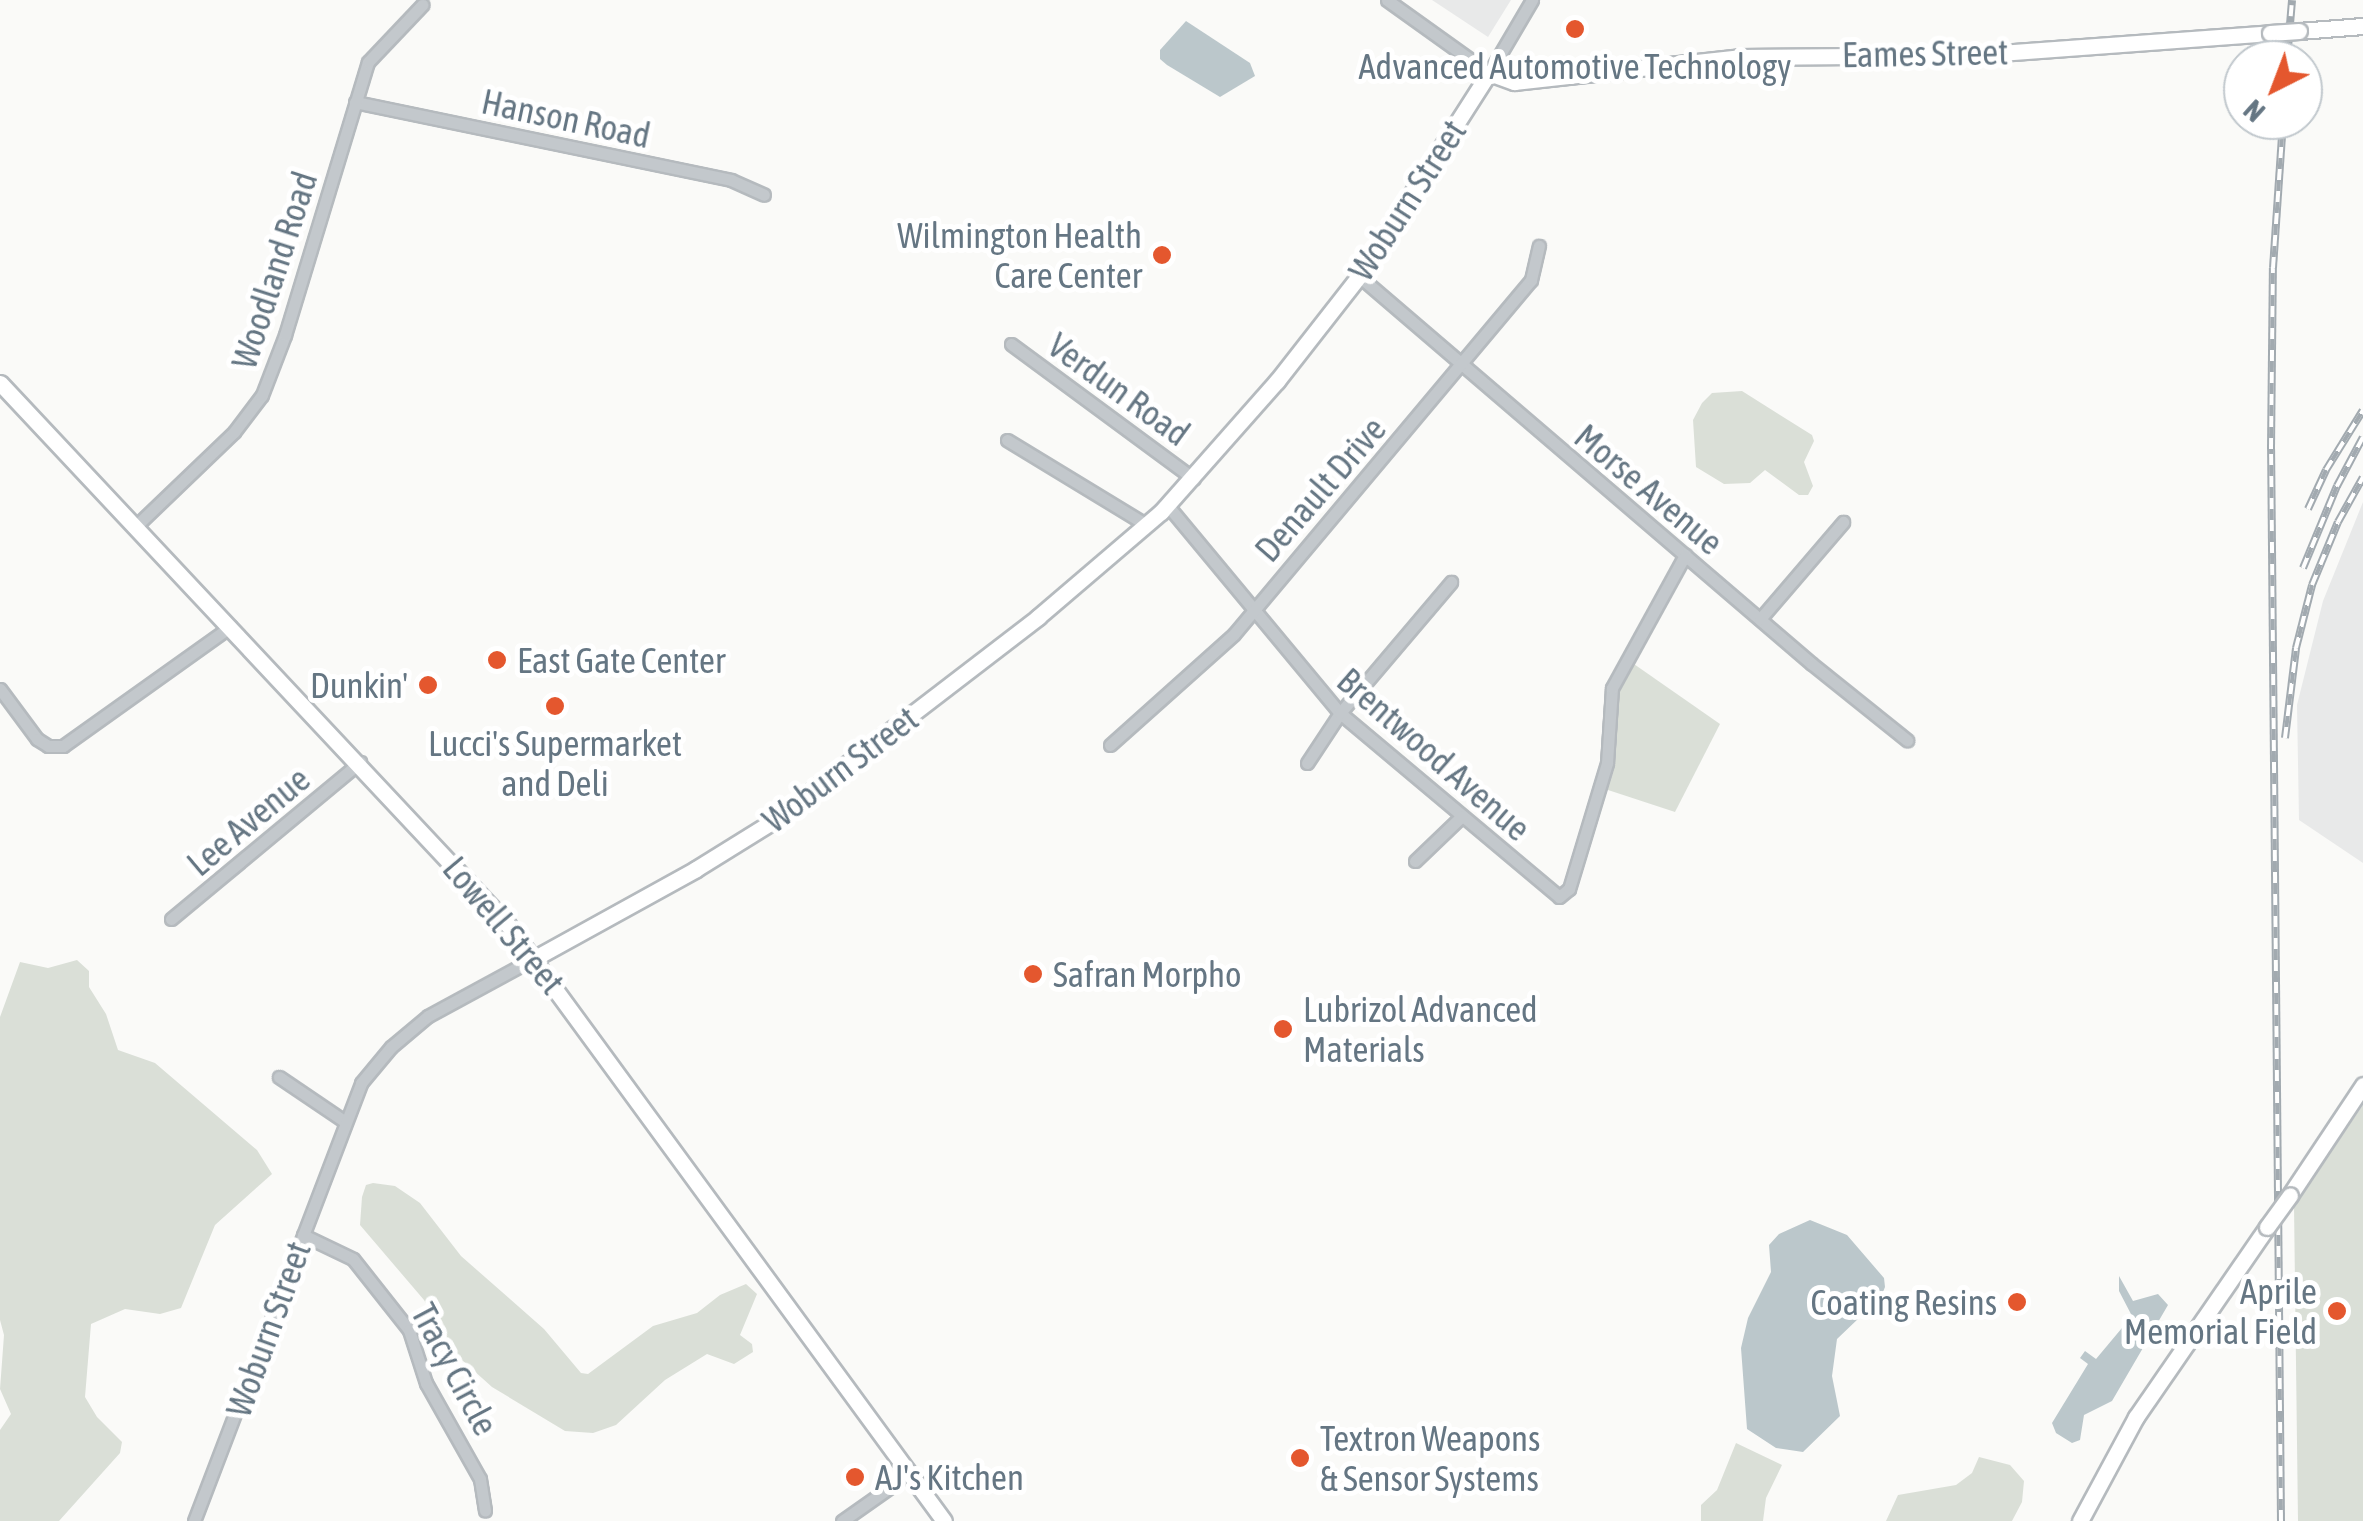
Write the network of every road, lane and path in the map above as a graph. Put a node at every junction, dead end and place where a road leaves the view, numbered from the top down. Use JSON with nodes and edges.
{"nodes":[{"id":1,"x":1387,"y":0,"type":"edge"},
{"id":2,"x":1532,"y":0,"type":"edge"},
{"id":3,"x":422,"y":5,"type":"dead end"},
{"id":4,"x":2363,"y":26,"type":"edge"},
{"id":5,"x":1489,"y":73,"type":"junction"},
{"id":6,"x":355,"y":102,"type":"junction"},
{"id":7,"x":764,"y":195,"type":"dead end"},
{"id":8,"x":1539,"y":246,"type":"dead end"},
{"id":9,"x":1360,"y":276,"type":"junction"},
{"id":10,"x":1012,"y":344,"type":"dead end"},
{"id":11,"x":1462,"y":363,"type":"junction"},
{"id":12,"x":0,"y":383,"type":"edge"},
{"id":13,"x":1006,"y":440,"type":"dead end"},
{"id":14,"x":1194,"y":479,"type":"junction"},
{"id":15,"x":1168,"y":506,"type":"junction"},
{"id":16,"x":1843,"y":522,"type":"dead end"},
{"id":17,"x":1146,"y":525,"type":"junction"},
{"id":18,"x":136,"y":526,"type":"junction"},
{"id":19,"x":1686,"y":555,"type":"junction"},
{"id":20,"x":1451,"y":582,"type":"dead end"},
{"id":21,"x":1254,"y":611,"type":"junction"},
{"id":22,"x":1760,"y":619,"type":"junction"},
{"id":23,"x":231,"y":626,"type":"junction"},
{"id":24,"x":0,"y":689,"type":"edge"},
{"id":25,"x":1340,"y":713,"type":"junction"},
{"id":26,"x":1907,"y":740,"type":"dead end"},
{"id":27,"x":1110,"y":745,"type":"dead end"},
{"id":28,"x":360,"y":762,"type":"junction"},
{"id":29,"x":1307,"y":763,"type":"dead end"},
{"id":30,"x":1462,"y":816,"type":"junction"},
{"id":31,"x":1416,"y":861,"type":"dead end"},
{"id":32,"x":171,"y":919,"type":"dead end"},
{"id":33,"x":535,"y":958,"type":"junction"},
{"id":34,"x":279,"y":1077,"type":"dead end"},
{"id":35,"x":2363,"y":1085,"type":"edge"},
{"id":36,"x":344,"y":1121,"type":"junction"},
{"id":37,"x":303,"y":1235,"type":"junction"},
{"id":38,"x":910,"y":1473,"type":"junction"},
{"id":39,"x":485,"y":1511,"type":"dead end"},
{"id":40,"x":194,"y":1521,"type":"edge"},
{"id":41,"x":842,"y":1521,"type":"edge"},
{"id":42,"x":944,"y":1521,"type":"edge"},
{"id":43,"x":2080,"y":1521,"type":"edge"}],
"edges":[{"from":1,"to":5,"type":"street"},
{"from":2,"to":5,"type":"street","name":"Woburn Street"},
{"from":3,"to":6,"type":"street","name":"Woodland Road"},
{"from":4,"to":5,"type":"main road","name":"Eames Street","bridge":true},
{"from":5,"to":9,"type":"main road","name":"Woburn Street"},
{"from":6,"to":7,"type":"street","name":"Hanson Road"},
{"from":6,"to":18,"type":"street","name":"Woodland Road"},
{"from":8,"to":11,"type":"street","name":"Denault Drive"},
{"from":9,"to":11,"type":"street","name":"Morse Avenue"},
{"from":9,"to":14,"type":"main road","name":"Woburn Street"},
{"from":10,"to":14,"type":"street","name":"Verdun Road"},
{"from":11,"to":19,"type":"street","name":"Morse Avenue"},
{"from":11,"to":21,"type":"street","name":"Denault Drive"},
{"from":12,"to":18,"type":"main road","name":"Lowell Street"},
{"from":13,"to":17,"type":"street"},
{"from":14,"to":15,"type":"main road","name":"Woburn Street"},
{"from":15,"to":17,"type":"main road","name":"Woburn Street"},
{"from":15,"to":21,"type":"street","name":"Brentwood Avenue"},
{"from":16,"to":22,"type":"street"},
{"from":17,"to":33,"type":"main road","name":"Woburn Street"},
{"from":18,"to":23,"type":"main road","name":"Lowell Street"},
{"from":19,"to":22,"type":"street","name":"Morse Avenue"},
{"from":19,"to":30,"type":"street","name":"Brentwood Avenue"},
{"from":20,"to":25,"type":"street"},
{"from":21,"to":25,"type":"street","name":"Brentwood Avenue"},
{"from":21,"to":27,"type":"street","name":"Denault Drive"},
{"from":22,"to":26,"type":"street","name":"Morse Avenue"},
{"from":23,"to":24,"type":"street"},
{"from":23,"to":28,"type":"main road","name":"Lowell Street"},
{"from":25,"to":29,"type":"street"},
{"from":25,"to":30,"type":"street","name":"Brentwood Avenue"},
{"from":28,"to":32,"type":"street","name":"Lee Avenue"},
{"from":28,"to":33,"type":"main road","name":"Lowell Street"},
{"from":30,"to":31,"type":"street"},
{"from":33,"to":36,"type":"street","name":"Woburn Street"},
{"from":33,"to":38,"type":"main road","name":"Lowell Street"},
{"from":34,"to":36,"type":"street"},
{"from":35,"to":43,"type":"main road","bridge":true},
{"from":36,"to":37,"type":"street","name":"Woburn Street"},
{"from":37,"to":39,"type":"street","name":"Tracy Circle"},
{"from":37,"to":40,"type":"street","name":"Woburn Street"},
{"from":38,"to":41,"type":"street"},
{"from":38,"to":42,"type":"main road","name":"Lowell Street"}]}
